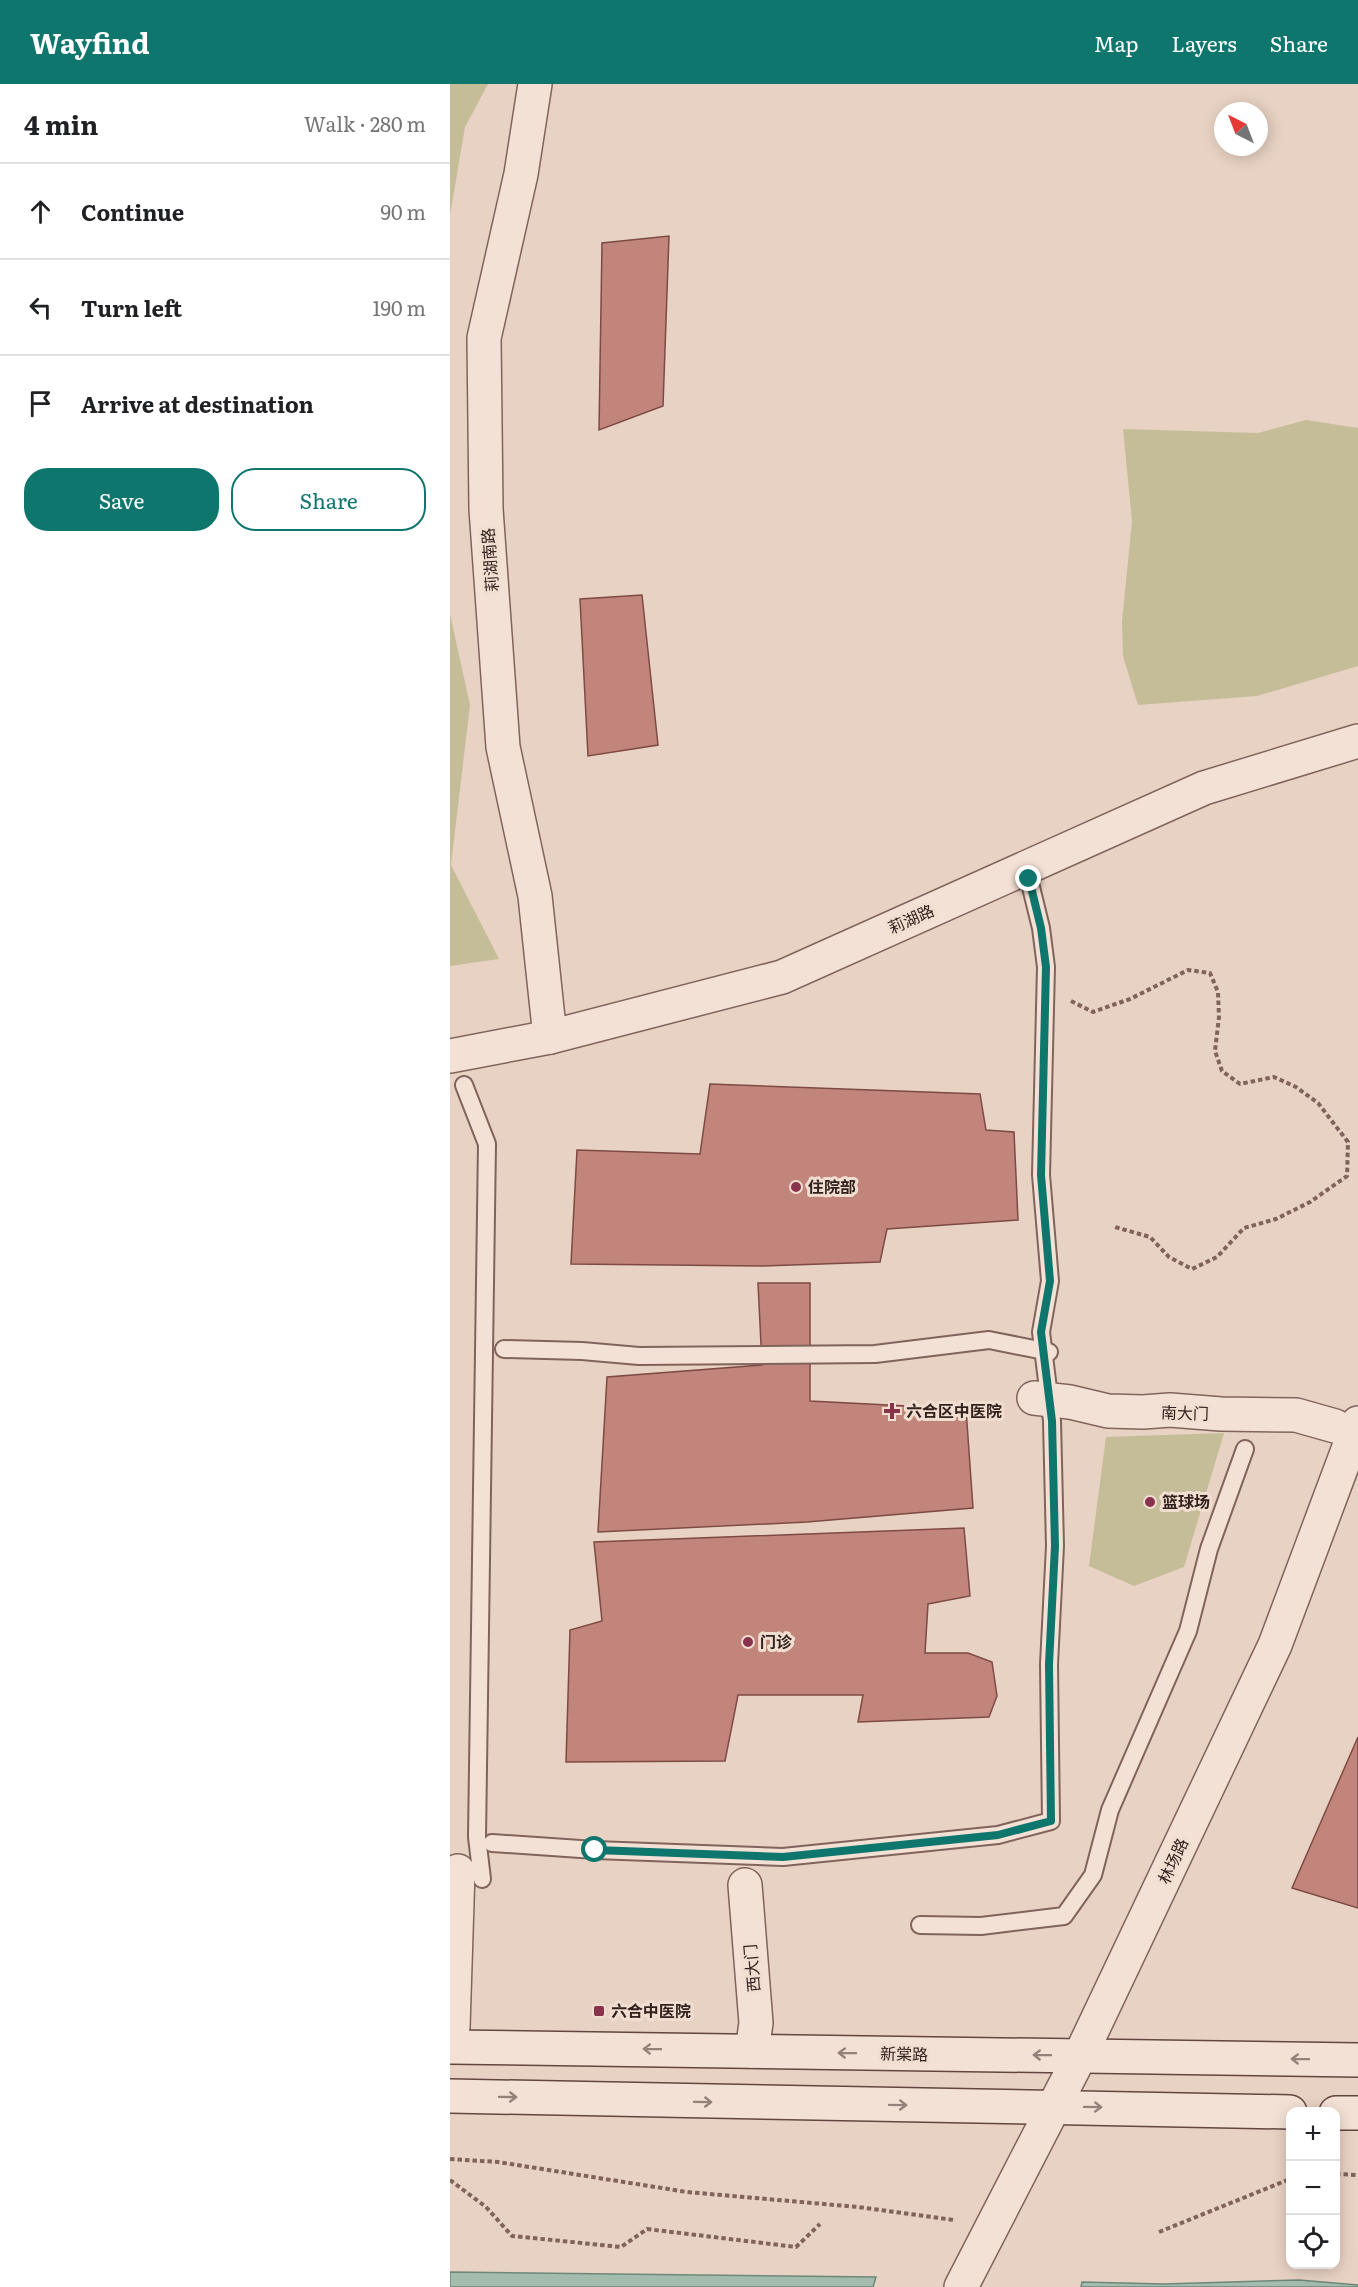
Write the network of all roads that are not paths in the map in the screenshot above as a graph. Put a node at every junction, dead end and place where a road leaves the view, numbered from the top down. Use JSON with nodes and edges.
{"nodes":[{"id":1,"x":534,"y":84,"type":"edge"},
{"id":2,"x":1358,"y":741,"type":"edge"},
{"id":3,"x":1029,"y":879,"type":"dead end"},
{"id":4,"x":550,"y":1037,"type":"junction"},
{"id":5,"x":450,"y":1056,"type":"edge"},
{"id":6,"x":464,"y":1086,"type":"dead end"},
{"id":7,"x":504,"y":1349,"type":"dead end"},
{"id":8,"x":1049,"y":1352,"type":"dead end"},
{"id":9,"x":1034,"y":1398,"type":"dead end"},
{"id":10,"x":1347,"y":1424,"type":"edge"},
{"id":11,"x":1245,"y":1449,"type":"dead end"},
{"id":12,"x":492,"y":1843,"type":"dead end"},
{"id":13,"x":470,"y":1875,"type":"joint"},
{"id":14,"x":745,"y":1885,"type":"dead end"},
{"id":15,"x":920,"y":1925,"type":"dead end"},
{"id":16,"x":452,"y":2037,"type":"edge"},
{"id":17,"x":752,"y":2051,"type":"junction"},
{"id":18,"x":813,"y":2052,"type":"junction"},
{"id":19,"x":1080,"y":2056,"type":"junction"},
{"id":20,"x":1358,"y":2060,"type":"edge"},
{"id":21,"x":450,"y":2096,"type":"edge"},
{"id":22,"x":817,"y":2103,"type":"junction"},
{"id":23,"x":1054,"y":2107,"type":"junction"},
{"id":24,"x":1286,"y":2112,"type":"edge"},
{"id":25,"x":1340,"y":2113,"type":"edge"},
{"id":26,"x":1358,"y":2114,"type":"edge"},
{"id":27,"x":961,"y":2287,"type":"edge"}],
"edges":[{"from":1,"to":4,"type":"street","name":"莉湖南路"},
{"from":2,"to":4,"type":"street","name":"莉湖路"},
{"from":3,"to":12,"type":"lane"},
{"from":4,"to":5,"type":"street","name":"莉湖路"},
{"from":6,"to":13,"type":"lane"},
{"from":7,"to":8,"type":"lane"},
{"from":9,"to":10,"type":"street","name":"南大门"},
{"from":10,"to":19,"type":"street","name":"林场路"},
{"from":11,"to":15,"type":"lane"},
{"from":13,"to":16,"type":"street"},
{"from":14,"to":17,"type":"street","name":"西大门"},
{"from":17,"to":16,"type":"street","name":"新棠路","one_way":true},
{"from":17,"to":18,"type":"street","name":"新棠路"},
{"from":19,"to":18,"type":"street","name":"新棠路","one_way":true},
{"from":18,"to":22,"type":"street"},
{"from":20,"to":19,"type":"street","name":"新棠路","one_way":true},
{"from":19,"to":23,"type":"street","name":"林场路"},
{"from":21,"to":22,"type":"street","one_way":true},
{"from":22,"to":23,"type":"street","one_way":true},
{"from":23,"to":24,"type":"street","one_way":true},
{"from":23,"to":27,"type":"street","name":"林场路"},
{"from":25,"to":26,"type":"street"}]}
